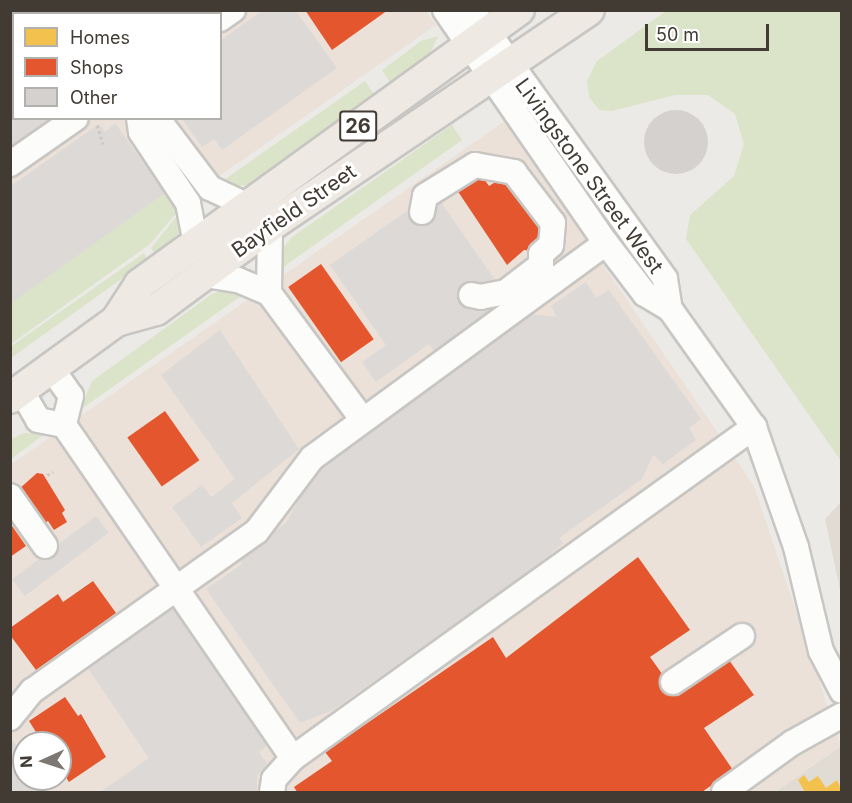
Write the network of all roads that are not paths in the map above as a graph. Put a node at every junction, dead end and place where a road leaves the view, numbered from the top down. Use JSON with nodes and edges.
{"nodes":[{"id":1,"x":445,"y":10,"type":"edge"},
{"id":2,"x":519,"y":10,"type":"edge"},
{"id":3,"x":589,"y":10,"type":"edge"},
{"id":4,"x":486,"y":48,"type":"edge"},
{"id":5,"x":139,"y":120,"type":"edge"},
{"id":6,"x":159,"y":120,"type":"edge"},
{"id":7,"x":86,"y":122,"type":"edge"},
{"id":8,"x":10,"y":164,"type":"edge"},
{"id":9,"x":248,"y":206,"type":"junction"},
{"id":10,"x":422,"y":212,"type":"dead end"},
{"id":11,"x":270,"y":226,"type":"junction"},
{"id":12,"x":606,"y":243,"type":"junction"},
{"id":13,"x":196,"y":244,"type":"junction"},
{"id":14,"x":205,"y":275,"type":"junction"},
{"id":15,"x":269,"y":293,"type":"junction"},
{"id":16,"x":471,"y":295,"type":"dead end"},
{"id":17,"x":670,"y":309,"type":"junction"},
{"id":18,"x":116,"y":321,"type":"junction"},
{"id":19,"x":52,"y":369,"type":"junction"},
{"id":20,"x":16,"y":394,"type":"edge"},
{"id":21,"x":363,"y":420,"type":"junction"},
{"id":22,"x":64,"y":425,"type":"junction"},
{"id":23,"x":754,"y":427,"type":"junction"},
{"id":24,"x":10,"y":496,"type":"edge"},
{"id":25,"x":45,"y":546,"type":"dead end"},
{"id":26,"x":176,"y":587,"type":"junction"},
{"id":27,"x":742,"y":636,"type":"dead end"},
{"id":28,"x":836,"y":664,"type":"edge"},
{"id":29,"x":673,"y":682,"type":"dead end"},
{"id":30,"x":842,"y":691,"type":"edge"},
{"id":31,"x":842,"y":715,"type":"edge"},
{"id":32,"x":10,"y":718,"type":"edge"},
{"id":33,"x":293,"y":758,"type":"junction"},
{"id":34,"x":273,"y":792,"type":"edge"},
{"id":35,"x":724,"y":792,"type":"edge"}],
"edges":[{"from":1,"to":4,"type":"street"},
{"from":2,"to":4,"type":"main road","name":"Bayfield Street","number":"26"},
{"from":3,"to":4,"type":"main road","name":"Bayfield Street","number":"26"},
{"from":4,"to":9,"type":"main road","name":"Bayfield Street","number":"26"},
{"from":4,"to":11,"type":"main road","name":"Bayfield Street","number":"26"},
{"from":4,"to":12,"type":"street","name":"Livingstone Street West"},
{"from":4,"to":17,"type":"street","name":"Livingstone Street West"},
{"from":5,"to":13,"type":"street"},
{"from":6,"to":9,"type":"street"},
{"from":7,"to":8,"type":"street"},
{"from":9,"to":13,"type":"main road","name":"Bayfield Street","number":"26"},
{"from":10,"to":16,"type":"street"},
{"from":11,"to":14,"type":"main road","name":"Bayfield Street","number":"26"},
{"from":11,"to":15,"type":"street"},
{"from":12,"to":17,"type":"street","name":"Livingstone Street West"},
{"from":12,"to":21,"type":"street"},
{"from":13,"to":18,"type":"main road","name":"Bayfield Street","number":"26"},
{"from":14,"to":15,"type":"street"},
{"from":14,"to":18,"type":"main road","name":"Bayfield Street","number":"26"},
{"from":15,"to":21,"type":"street"},
{"from":17,"to":23,"type":"street","name":"Livingstone Street West"},
{"from":18,"to":19,"type":"main road","name":"Bayfield Street","number":"26"},
{"from":19,"to":20,"type":"main road","name":"Bayfield Street","number":"26"},
{"from":19,"to":22,"type":"street"},
{"from":20,"to":22,"type":"street"},
{"from":21,"to":26,"type":"street"},
{"from":22,"to":26,"type":"street"},
{"from":23,"to":28,"type":"street","name":"Livingstone Street West"},
{"from":23,"to":33,"type":"street"},
{"from":24,"to":25,"type":"street"},
{"from":26,"to":32,"type":"street"},
{"from":26,"to":33,"type":"street"},
{"from":27,"to":29,"type":"street"},
{"from":28,"to":30,"type":"street","name":"Livingstone Street West"},
{"from":31,"to":35,"type":"street"},
{"from":33,"to":34,"type":"street"}]}
